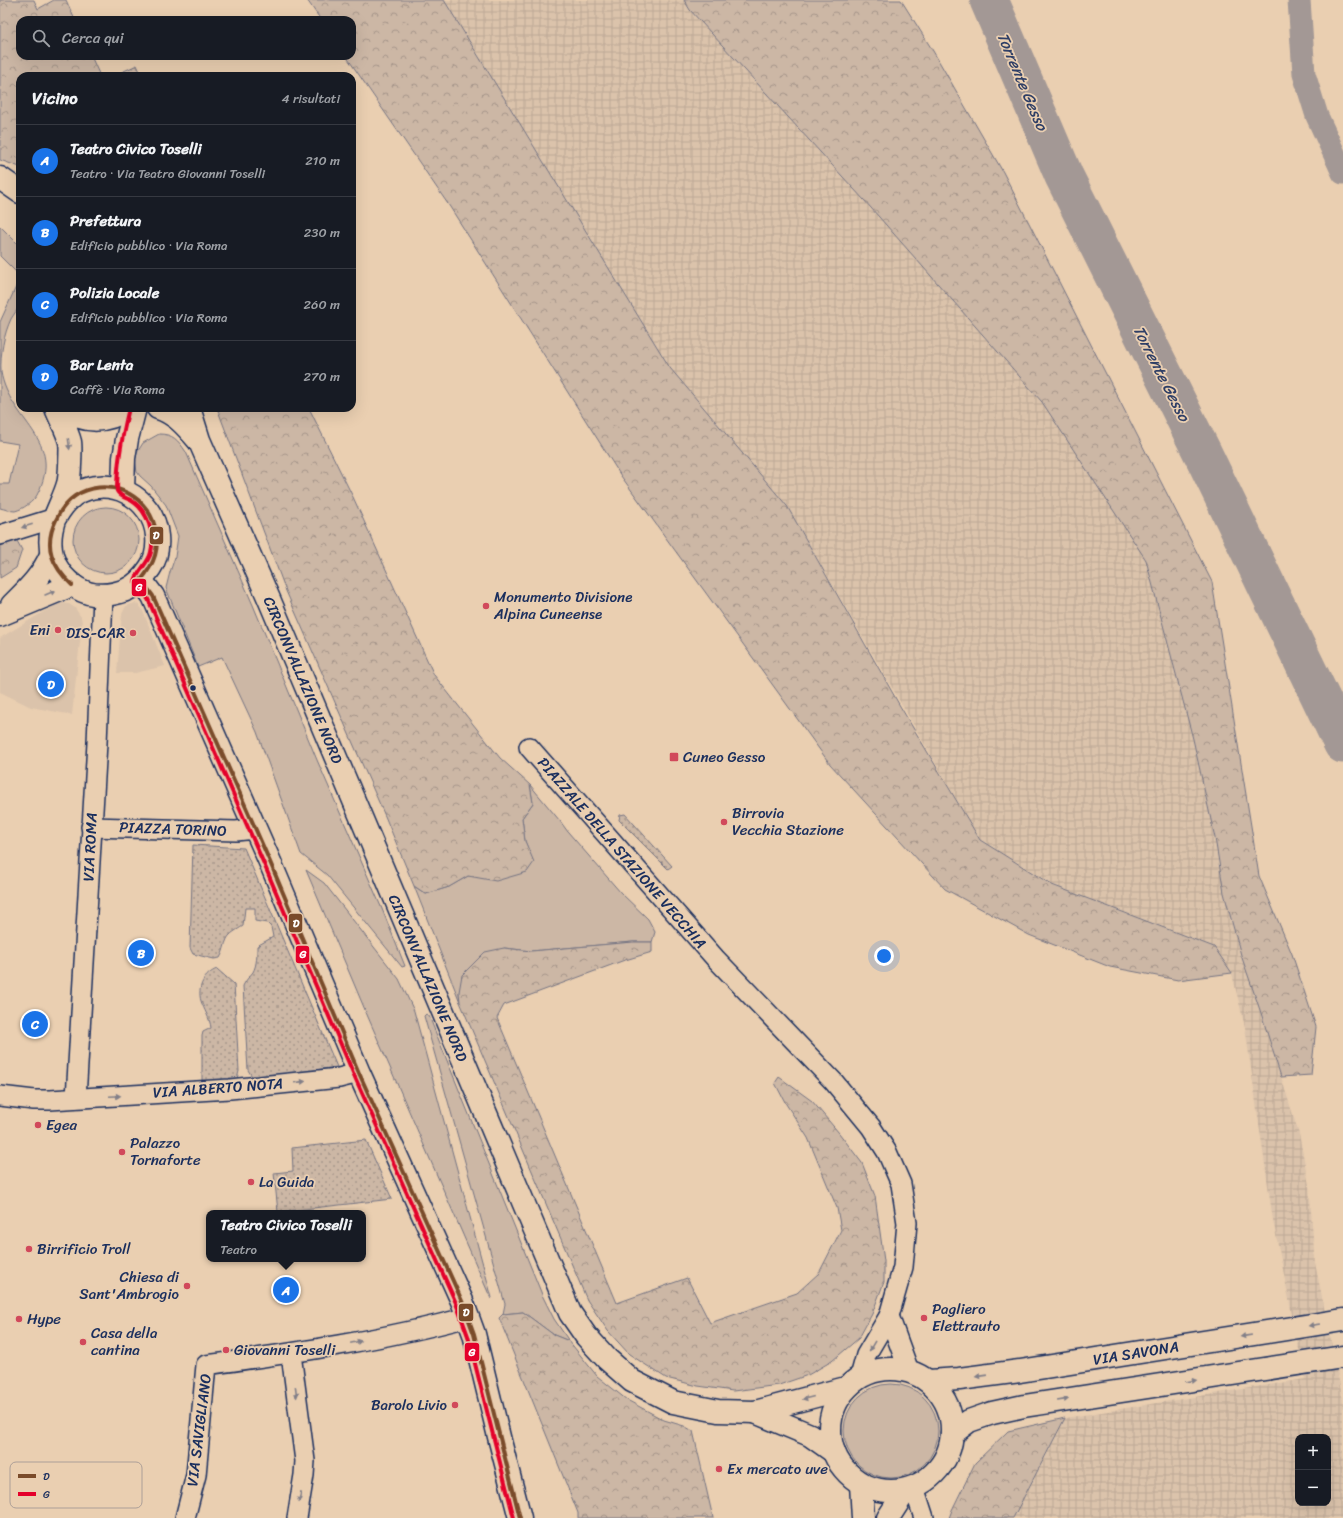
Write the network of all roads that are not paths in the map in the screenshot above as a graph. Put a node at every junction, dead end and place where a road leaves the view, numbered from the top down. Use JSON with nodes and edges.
{"nodes":[{"id":1,"x":0,"y":178,"type":"edge"},
{"id":2,"x":16,"y":189,"type":"edge"},
{"id":3,"x":58,"y":412,"type":"edge"},
{"id":4,"x":65,"y":412,"type":"edge"},
{"id":5,"x":124,"y":412,"type":"edge"},
{"id":6,"x":134,"y":412,"type":"edge"},
{"id":7,"x":168,"y":412,"type":"edge"},
{"id":8,"x":190,"y":412,"type":"edge"},
{"id":9,"x":199,"y":440,"type":"junction"},
{"id":10,"x":123,"y":490,"type":"junction"},
{"id":11,"x":55,"y":518,"type":"junction"},
{"id":12,"x":0,"y":536,"type":"edge"},
{"id":13,"x":51,"y":555,"type":"junction"},
{"id":14,"x":141,"y":580,"type":"junction"},
{"id":15,"x":72,"y":584,"type":"junction"},
{"id":16,"x":103,"y":596,"type":"junction"},
{"id":17,"x":2,"y":614,"type":"edge"},
{"id":18,"x":529,"y":747,"type":"dead end"},
{"id":19,"x":91,"y":827,"type":"junction"},
{"id":20,"x":256,"y":829,"type":"junction"},
{"id":21,"x":359,"y":1073,"type":"junction"},
{"id":22,"x":0,"y":1096,"type":"edge"},
{"id":23,"x":76,"y":1098,"type":"junction"},
{"id":24,"x":889,"y":1316,"type":"junction"},
{"id":25,"x":468,"y":1317,"type":"junction"},
{"id":26,"x":1343,"y":1320,"type":"edge"},
{"id":27,"x":291,"y":1354,"type":"junction"},
{"id":28,"x":1343,"y":1357,"type":"edge"},
{"id":29,"x":909,"y":1371,"type":"junction"},
{"id":30,"x":929,"y":1381,"type":"junction"},
{"id":31,"x":853,"y":1383,"type":"junction"},
{"id":32,"x":755,"y":1412,"type":"junction"},
{"id":33,"x":952,"y":1434,"type":"junction"},
{"id":34,"x":834,"y":1452,"type":"junction"},
{"id":35,"x":861,"y":1484,"type":"junction"},
{"id":36,"x":910,"y":1488,"type":"junction"},
{"id":37,"x":185,"y":1518,"type":"edge"},
{"id":38,"x":297,"y":1518,"type":"edge"},
{"id":39,"x":520,"y":1518,"type":"edge"},
{"id":40,"x":863,"y":1518,"type":"edge"},
{"id":41,"x":888,"y":1518,"type":"edge"},
{"id":42,"x":924,"y":1518,"type":"edge"}],
"edges":[{"from":1,"to":2,"type":"main road"},
{"from":3,"to":11,"type":"main road","one_way":true},
{"from":4,"to":5,"type":"main road"},
{"from":6,"to":10,"type":"main road"},
{"from":7,"to":9,"type":"main road","name":"CIRCONVALLAZIONE NORD"},
{"from":8,"to":9,"type":"main road","name":"CIRCONVALLAZIONE NORD"},
{"from":9,"to":32,"type":"main road","name":"CIRCONVALLAZIONE NORD"},
{"from":10,"to":11,"type":"main road"},
{"from":10,"to":14,"type":"main road"},
{"from":11,"to":12,"type":"street","one_way":true},
{"from":11,"to":13,"type":"main road"},
{"from":13,"to":15,"type":"main road"},
{"from":13,"to":17,"type":"main road"},
{"from":14,"to":16,"type":"main road"},
{"from":14,"to":20,"type":"main road"},
{"from":15,"to":16,"type":"main road"},
{"from":17,"to":15,"type":"main road","one_way":true},
{"from":16,"to":19,"type":"street","name":"VIA ROMA"},
{"from":18,"to":24,"type":"street","name":"PIAZZALE DELLA STAZIONE VECCHIA"},
{"from":19,"to":20,"type":"street","name":"PIAZZA TORINO"},
{"from":19,"to":23,"type":"street","name":"VIA ROMA"},
{"from":20,"to":21,"type":"main road"},
{"from":23,"to":21,"type":"street","name":"VIA ALBERTO NOTA","one_way":true},
{"from":21,"to":25,"type":"main road"},
{"from":22,"to":23,"type":"street","name":"VIA ALBERTO NOTA"},
{"from":24,"to":29,"type":"street"},
{"from":24,"to":31,"type":"street","name":"PIAZZALE DELLA STAZIONE VECCHIA","one_way":true},
{"from":27,"to":25,"type":"street","one_way":true},
{"from":25,"to":39,"type":"main road"},
{"from":26,"to":30,"type":"main road","name":"VIA SAVONA","one_way":true},
{"from":27,"to":37,"type":"street","name":"VIA SAVIGLIANO"},
{"from":27,"to":38,"type":"street","one_way":true},
{"from":33,"to":28,"type":"main road","one_way":true},
{"from":29,"to":30,"type":"main road"},
{"from":29,"to":31,"type":"main road"},
{"from":30,"to":33,"type":"main road"},
{"from":31,"to":32,"type":"main road","name":"CIRCONVALLAZIONE NORD","one_way":true},
{"from":31,"to":34,"type":"main road"},
{"from":32,"to":34,"type":"main road","name":"CIRCONVALLAZIONE NORD"},
{"from":33,"to":36,"type":"main road"},
{"from":34,"to":35,"type":"main road"},
{"from":35,"to":36,"type":"main road"},
{"from":35,"to":40,"type":"main road"},
{"from":36,"to":41,"type":"main road"},
{"from":36,"to":42,"type":"street"}]}
